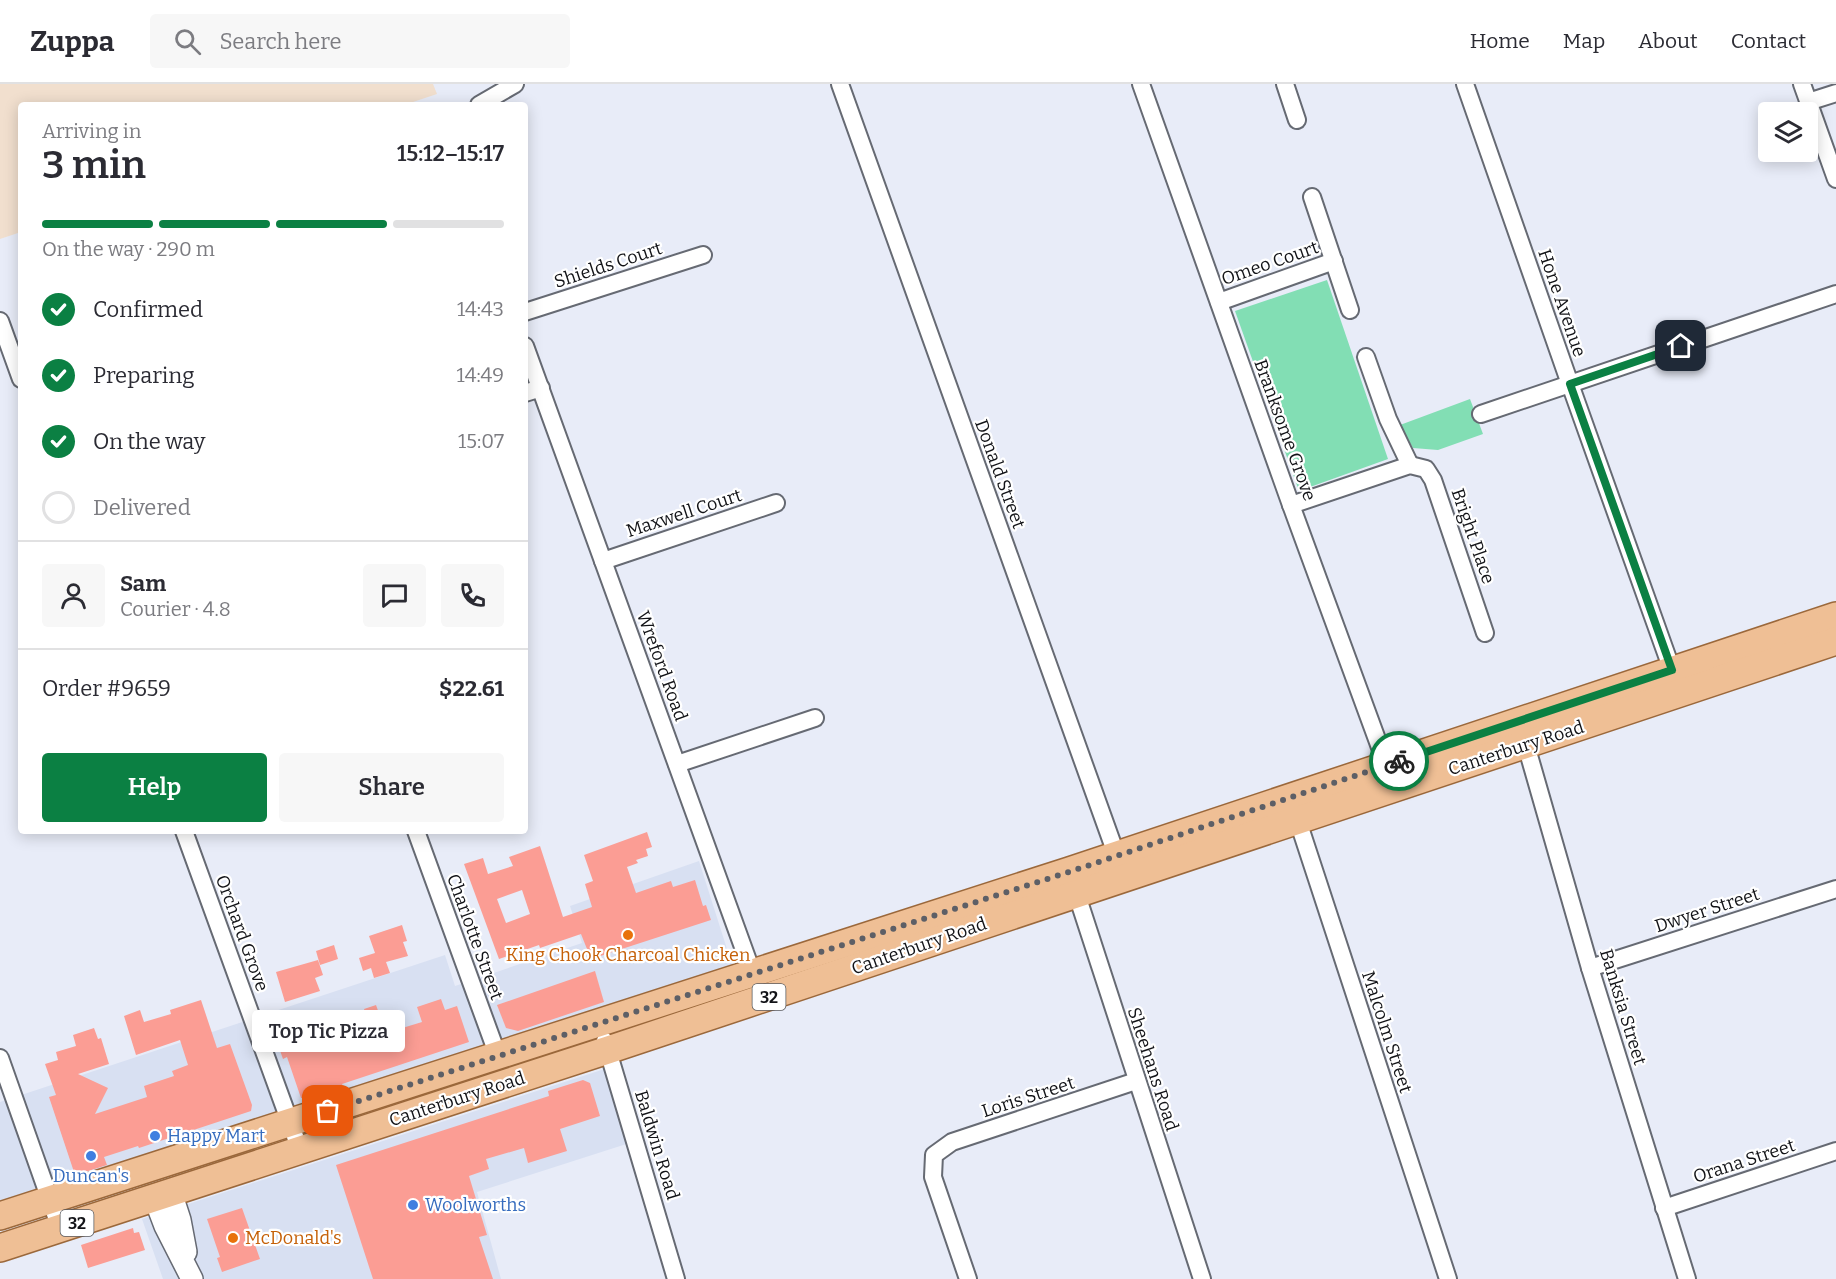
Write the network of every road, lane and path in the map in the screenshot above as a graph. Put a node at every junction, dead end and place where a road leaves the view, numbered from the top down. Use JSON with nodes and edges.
{"nodes":[{"id":1,"x":515,"y":84,"type":"edge"},
{"id":2,"x":840,"y":84,"type":"edge"},
{"id":3,"x":1141,"y":84,"type":"edge"},
{"id":4,"x":1285,"y":84,"type":"edge"},
{"id":5,"x":1465,"y":84,"type":"edge"},
{"id":6,"x":1802,"y":84,"type":"edge"},
{"id":7,"x":1836,"y":93,"type":"edge"},
{"id":8,"x":484,"y":102,"type":"edge"},
{"id":9,"x":1808,"y":102,"type":"joint"},
{"id":10,"x":1297,"y":120,"type":"dead end"},
{"id":11,"x":1818,"y":130,"type":"edge"},
{"id":12,"x":1836,"y":179,"type":"edge"},
{"id":13,"x":1312,"y":197,"type":"dead end"},
{"id":14,"x":703,"y":255,"type":"dead end"},
{"id":15,"x":1334,"y":261,"type":"junction"},
{"id":16,"x":1836,"y":294,"type":"edge"},
{"id":17,"x":1219,"y":302,"type":"junction"},
{"id":18,"x":1350,"y":310,"type":"dead end"},
{"id":19,"x":528,"y":311,"type":"edge"},
{"id":20,"x":0,"y":321,"type":"edge"},
{"id":21,"x":1366,"y":357,"type":"dead end"},
{"id":22,"x":528,"y":362,"type":"edge"},
{"id":23,"x":18,"y":371,"type":"edge"},
{"id":24,"x":1570,"y":384,"type":"junction"},
{"id":25,"x":533,"y":390,"type":"edge"},
{"id":26,"x":1481,"y":414,"type":"dead end"},
{"id":27,"x":1410,"y":465,"type":"junction"},
{"id":28,"x":776,"y":503,"type":"dead end"},
{"id":29,"x":1291,"y":505,"type":"junction"},
{"id":30,"x":603,"y":561,"type":"junction"},
{"id":31,"x":1836,"y":616,"type":"edge"},
{"id":32,"x":1485,"y":633,"type":"dead end"},
{"id":33,"x":1836,"y":641,"type":"edge"},
{"id":34,"x":1672,"y":670,"type":"junction"},
{"id":35,"x":815,"y":718,"type":"dead end"},
{"id":36,"x":1526,"y":745,"type":"junction"},
{"id":37,"x":677,"y":764,"type":"junction"},
{"id":38,"x":1391,"y":777,"type":"junction"},
{"id":39,"x":1293,"y":809,"type":"junction"},
{"id":40,"x":185,"y":834,"type":"edge"},
{"id":41,"x":417,"y":834,"type":"edge"},
{"id":42,"x":1120,"y":866,"type":"junction"},
{"id":43,"x":1073,"y":882,"type":"junction"},
{"id":44,"x":1836,"y":889,"type":"edge"},
{"id":45,"x":1590,"y":968,"type":"junction"},
{"id":46,"x":753,"y":974,"type":"junction"},
{"id":47,"x":761,"y":999,"type":"junction"},
{"id":48,"x":599,"y":1023,"type":"junction"},
{"id":49,"x":608,"y":1050,"type":"junction"},
{"id":50,"x":498,"y":1056,"type":"junction"},
{"id":51,"x":0,"y":1058,"type":"edge"},
{"id":52,"x":1136,"y":1081,"type":"junction"},
{"id":53,"x":291,"y":1123,"type":"junction"},
{"id":54,"x":300,"y":1150,"type":"junction"},
{"id":55,"x":1836,"y":1151,"type":"edge"},
{"id":56,"x":152,"y":1168,"type":"junction"},
{"id":57,"x":163,"y":1195,"type":"junction"},
{"id":58,"x":51,"y":1200,"type":"junction"},
{"id":59,"x":1664,"y":1208,"type":"junction"},
{"id":60,"x":0,"y":1216,"type":"edge"},
{"id":61,"x":60,"y":1228,"type":"junction"},
{"id":62,"x":0,"y":1248,"type":"edge"},
{"id":63,"x":192,"y":1278,"type":"edge"},
{"id":64,"x":676,"y":1279,"type":"edge"},
{"id":65,"x":968,"y":1279,"type":"edge"},
{"id":66,"x":1202,"y":1279,"type":"edge"},
{"id":67,"x":1448,"y":1279,"type":"edge"},
{"id":68,"x":1687,"y":1279,"type":"edge"}],
"edges":[{"from":1,"to":8,"type":"street"},
{"from":2,"to":42,"type":"street","name":"Donald Street"},
{"from":3,"to":17,"type":"street","name":"Branksome Grove"},
{"from":4,"to":10,"type":"street"},
{"from":5,"to":24,"type":"street","name":"Hone Avenue"},
{"from":6,"to":9,"type":"street"},
{"from":7,"to":9,"type":"street"},
{"from":11,"to":12,"type":"street"},
{"from":13,"to":15,"type":"street","name":"Omeo Court"},
{"from":14,"to":19,"type":"street","name":"Shields Court"},
{"from":15,"to":17,"type":"street","name":"Omeo Court"},
{"from":15,"to":18,"type":"street","name":"Omeo Court"},
{"from":16,"to":24,"type":"street"},
{"from":17,"to":29,"type":"street","name":"Branksome Grove"},
{"from":20,"to":23,"type":"street"},
{"from":21,"to":27,"type":"street"},
{"from":22,"to":25,"type":"street","name":"Wreford Road"},
{"from":24,"to":26,"type":"street"},
{"from":24,"to":34,"type":"street","name":"Hone Avenue"},
{"from":25,"to":30,"type":"street","name":"Wreford Road"},
{"from":27,"to":29,"type":"street"},
{"from":27,"to":32,"type":"street","name":"Bright Place"},
{"from":28,"to":30,"type":"street","name":"Maxwell Court"},
{"from":29,"to":38,"type":"street","name":"Branksome Grove"},
{"from":30,"to":37,"type":"street","name":"Wreford Road"},
{"from":31,"to":34,"type":"main road","name":"Canterbury Road","number":"32"},
{"from":33,"to":36,"type":"main road","name":"Canterbury Road","number":"32"},
{"from":34,"to":38,"type":"main road","name":"Canterbury Road","number":"32"},
{"from":35,"to":37,"type":"street"},
{"from":36,"to":38,"type":"main road","name":"Canterbury Road","number":"32"},
{"from":36,"to":45,"type":"street","name":"Banksia Street"},
{"from":37,"to":46,"type":"street","name":"Wreford Road"},
{"from":38,"to":39,"type":"main road","name":"Canterbury Road","number":"32"},
{"from":39,"to":42,"type":"main road","name":"Canterbury Road","number":"32"},
{"from":39,"to":67,"type":"street","name":"Malcolm Street"},
{"from":40,"to":53,"type":"street","name":"Orchard Grove"},
{"from":41,"to":50,"type":"street","name":"Charlotte Street"},
{"from":42,"to":43,"type":"main road","name":"Canterbury Road","number":"32"},
{"from":43,"to":46,"type":"main road","name":"Canterbury Road","number":"32"},
{"from":43,"to":47,"type":"main road","name":"Canterbury Road","number":"32"},
{"from":43,"to":52,"type":"street","name":"Sheehans Road"},
{"from":44,"to":45,"type":"street","name":"Dwyer Street"},
{"from":45,"to":59,"type":"street","name":"Banksia Street"},
{"from":46,"to":47,"type":"street","name":"Wreford Road"},
{"from":46,"to":48,"type":"main road","name":"Canterbury Road","number":"32"},
{"from":47,"to":49,"type":"main road","name":"Canterbury Road","number":"32"},
{"from":48,"to":49,"type":"street","name":"Baldwin Road"},
{"from":48,"to":50,"type":"main road","name":"Canterbury Road","number":"32"},
{"from":49,"to":54,"type":"main road","name":"Canterbury Road","number":"32"},
{"from":49,"to":64,"type":"street","name":"Baldwin Road"},
{"from":50,"to":53,"type":"main road","name":"Canterbury Road","number":"32"},
{"from":51,"to":58,"type":"street"},
{"from":52,"to":65,"type":"street","name":"Loris Street"},
{"from":52,"to":66,"type":"street","name":"Sheehans Road"},
{"from":53,"to":54,"type":"street","name":"Orchard Grove"},
{"from":53,"to":56,"type":"main road","name":"Canterbury Road","number":"32"},
{"from":54,"to":57,"type":"main road","name":"Canterbury Road","number":"32"},
{"from":55,"to":59,"type":"street","name":"Orana Street"},
{"from":56,"to":57,"type":"main road"},
{"from":56,"to":58,"type":"main road","name":"Canterbury Road","number":"32"},
{"from":57,"to":61,"type":"main road","name":"Canterbury Road","number":"32"},
{"from":57,"to":63,"type":"street"},
{"from":58,"to":60,"type":"main road","name":"Canterbury Road","number":"32"},
{"from":58,"to":61,"type":"street"},
{"from":59,"to":68,"type":"street","name":"Banksia Street"},
{"from":61,"to":62,"type":"main road","name":"Canterbury Road","number":"32"}]}
